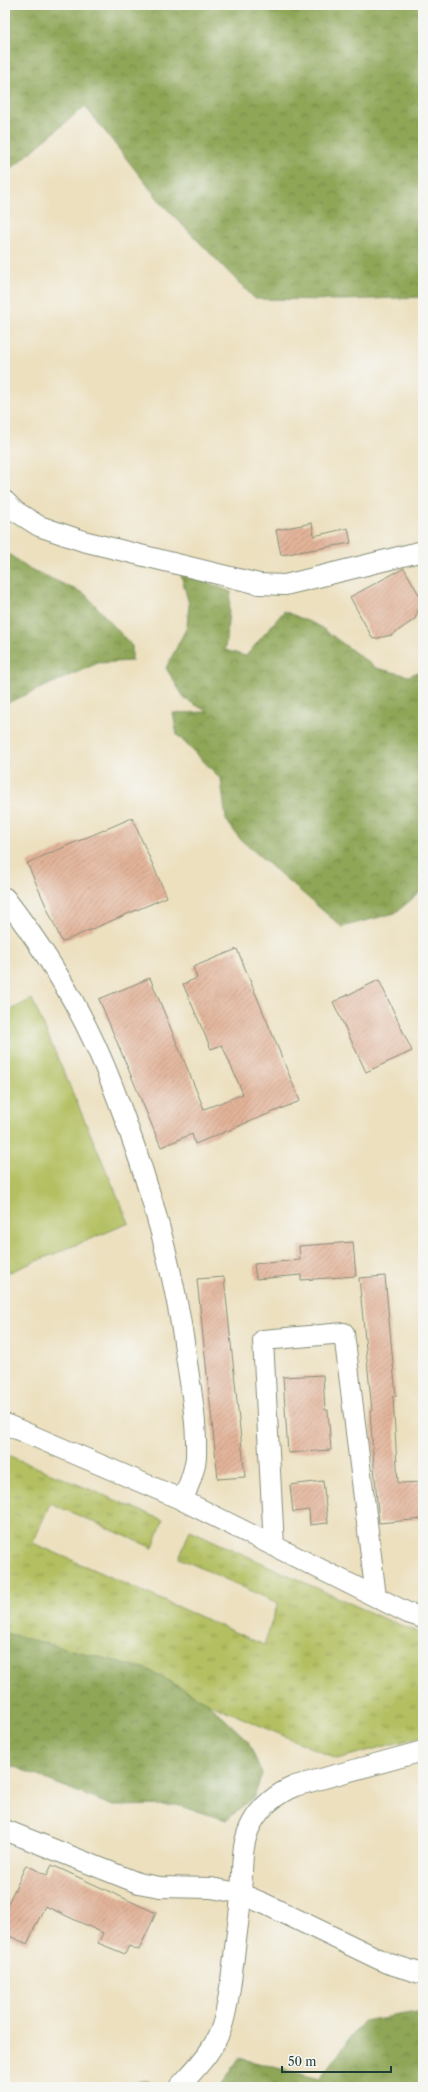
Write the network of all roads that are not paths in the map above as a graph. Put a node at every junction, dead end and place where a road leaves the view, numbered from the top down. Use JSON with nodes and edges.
{"nodes":[{"id":1,"x":5,"y":501,"type":"edge"},
{"id":2,"x":423,"y":551,"type":"edge"},
{"id":3,"x":5,"y":898,"type":"edge"},
{"id":4,"x":5,"y":1424,"type":"edge"},
{"id":5,"x":183,"y":1500,"type":"junction"},
{"id":6,"x":274,"y":1546,"type":"junction"},
{"id":7,"x":376,"y":1597,"type":"junction"},
{"id":8,"x":423,"y":1618,"type":"edge"},
{"id":9,"x":423,"y":1751,"type":"edge"},
{"id":10,"x":5,"y":1830,"type":"edge"},
{"id":11,"x":241,"y":1894,"type":"junction"},
{"id":12,"x":423,"y":1974,"type":"edge"},
{"id":13,"x":179,"y":2087,"type":"edge"}],
"edges":[{"from":1,"to":2,"type":"street"},
{"from":3,"to":5,"type":"street"},
{"from":4,"to":5,"type":"street"},
{"from":5,"to":6,"type":"street"},
{"from":6,"to":7,"type":"street"},
{"from":6,"to":7,"type":"street"},
{"from":7,"to":8,"type":"street"},
{"from":9,"to":11,"type":"street"},
{"from":10,"to":11,"type":"street"},
{"from":11,"to":12,"type":"street"},
{"from":11,"to":13,"type":"street"}]}
